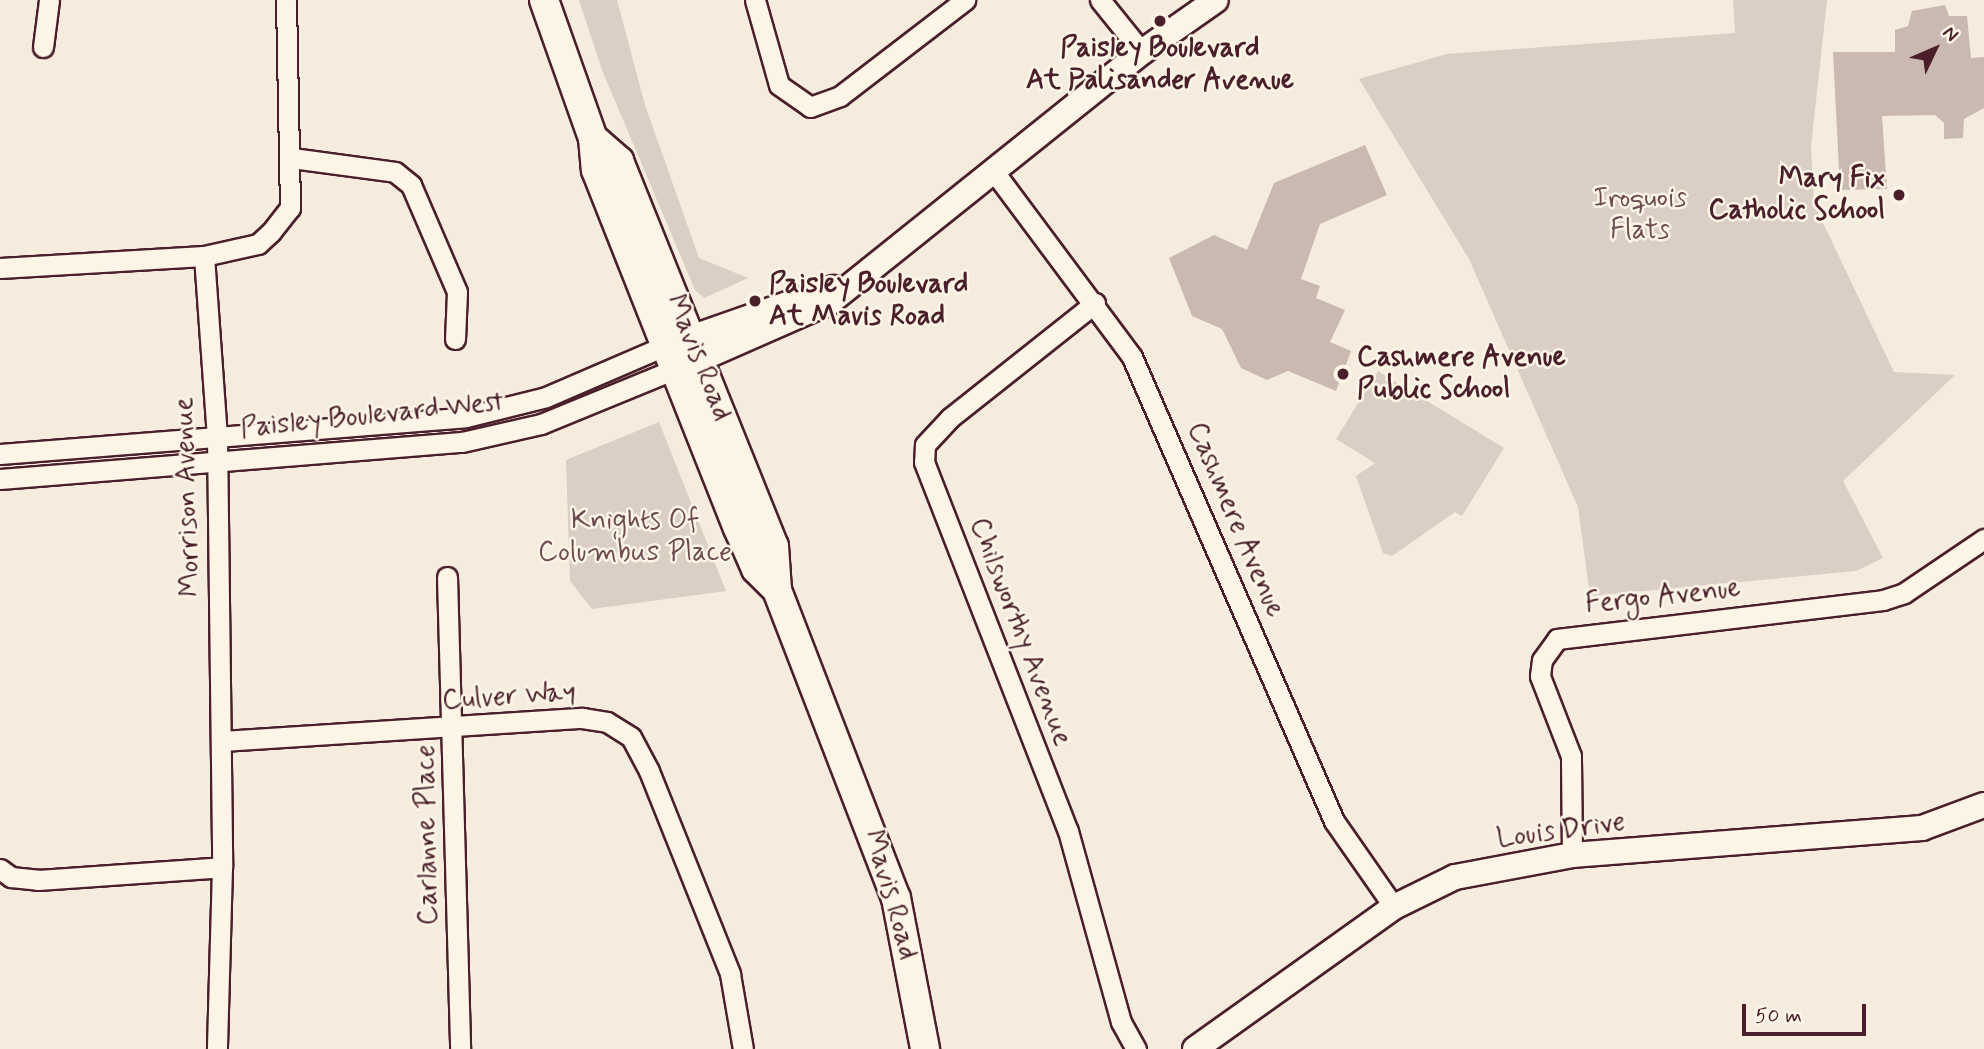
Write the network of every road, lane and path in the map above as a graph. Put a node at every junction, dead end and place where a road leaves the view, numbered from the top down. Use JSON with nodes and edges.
{"nodes":[{"id":1,"x":49,"y":0,"type":"edge"},
{"id":2,"x":286,"y":0,"type":"edge"},
{"id":3,"x":544,"y":0,"type":"edge"},
{"id":4,"x":755,"y":0,"type":"edge"},
{"id":5,"x":965,"y":0,"type":"edge"},
{"id":6,"x":1100,"y":0,"type":"edge"},
{"id":7,"x":1216,"y":0,"type":"edge"},
{"id":8,"x":43,"y":47,"type":"dead end"},
{"id":9,"x":1142,"y":52,"type":"junction"},
{"id":10,"x":292,"y":158,"type":"junction"},
{"id":11,"x":995,"y":173,"type":"junction"},
{"id":12,"x":204,"y":256,"type":"junction"},
{"id":13,"x":0,"y":268,"type":"edge"},
{"id":14,"x":1095,"y":303,"type":"junction"},
{"id":15,"x":455,"y":340,"type":"dead end"},
{"id":16,"x":683,"y":353,"type":"junction"},
{"id":17,"x":217,"y":436,"type":"junction"},
{"id":18,"x":0,"y":454,"type":"edge"},
{"id":19,"x":217,"y":461,"type":"junction"},
{"id":20,"x":0,"y":479,"type":"edge"},
{"id":21,"x":1984,"y":539,"type":"edge"},
{"id":22,"x":447,"y":577,"type":"dead end"},
{"id":23,"x":454,"y":729,"type":"junction"},
{"id":24,"x":222,"y":741,"type":"junction"},
{"id":25,"x":1984,"y":805,"type":"edge"},
{"id":26,"x":1572,"y":855,"type":"junction"},
{"id":27,"x":222,"y":867,"type":"junction"},
{"id":28,"x":0,"y":869,"type":"edge"},
{"id":29,"x":1394,"y":907,"type":"junction"},
{"id":30,"x":217,"y":1049,"type":"edge"},
{"id":31,"x":460,"y":1049,"type":"edge"},
{"id":32,"x":743,"y":1049,"type":"edge"},
{"id":33,"x":925,"y":1049,"type":"edge"},
{"id":34,"x":1136,"y":1049,"type":"edge"},
{"id":35,"x":1195,"y":1049,"type":"edge"}],
"edges":[{"from":1,"to":8,"type":"street"},
{"from":2,"to":10,"type":"street"},
{"from":3,"to":16,"type":"main road","name":"Mavis Road"},
{"from":4,"to":5,"type":"street"},
{"from":6,"to":9,"type":"street"},
{"from":7,"to":9,"type":"street","name":"Paisley Boulevard West"},
{"from":9,"to":11,"type":"street","name":"Paisley Boulevard West"},
{"from":10,"to":12,"type":"street"},
{"from":10,"to":15,"type":"street"},
{"from":11,"to":14,"type":"street","name":"Cashmere Avenue"},
{"from":11,"to":16,"type":"street","name":"Paisley Boulevard West"},
{"from":12,"to":13,"type":"street"},
{"from":12,"to":17,"type":"street","name":"Morrison Avenue"},
{"from":14,"to":29,"type":"street","name":"Cashmere Avenue"},
{"from":14,"to":34,"type":"street","name":"Chilsworthy Avenue"},
{"from":16,"to":17,"type":"street","name":"Paisley Boulevard West"},
{"from":16,"to":19,"type":"street","name":"Paisley Boulevard West"},
{"from":16,"to":33,"type":"main road","name":"Mavis Road"},
{"from":17,"to":18,"type":"street","name":"Paisley Boulevard West"},
{"from":17,"to":19,"type":"street","name":"Morrison Avenue"},
{"from":19,"to":20,"type":"street","name":"Paisley Boulevard West"},
{"from":19,"to":24,"type":"street","name":"Morrison Avenue"},
{"from":21,"to":26,"type":"street","name":"Fergo Avenue"},
{"from":22,"to":23,"type":"street","name":"Carlanne Place"},
{"from":23,"to":24,"type":"street","name":"Culver Way"},
{"from":23,"to":31,"type":"street","name":"Carlanne Place"},
{"from":23,"to":32,"type":"street","name":"Culver Way"},
{"from":24,"to":27,"type":"street","name":"Morrison Avenue"},
{"from":25,"to":26,"type":"street","name":"Louis Drive"},
{"from":26,"to":29,"type":"street","name":"Louis Drive"},
{"from":27,"to":28,"type":"street"},
{"from":27,"to":30,"type":"street","name":"Morrison Avenue"},
{"from":29,"to":35,"type":"street","name":"Louis Drive"}]}
